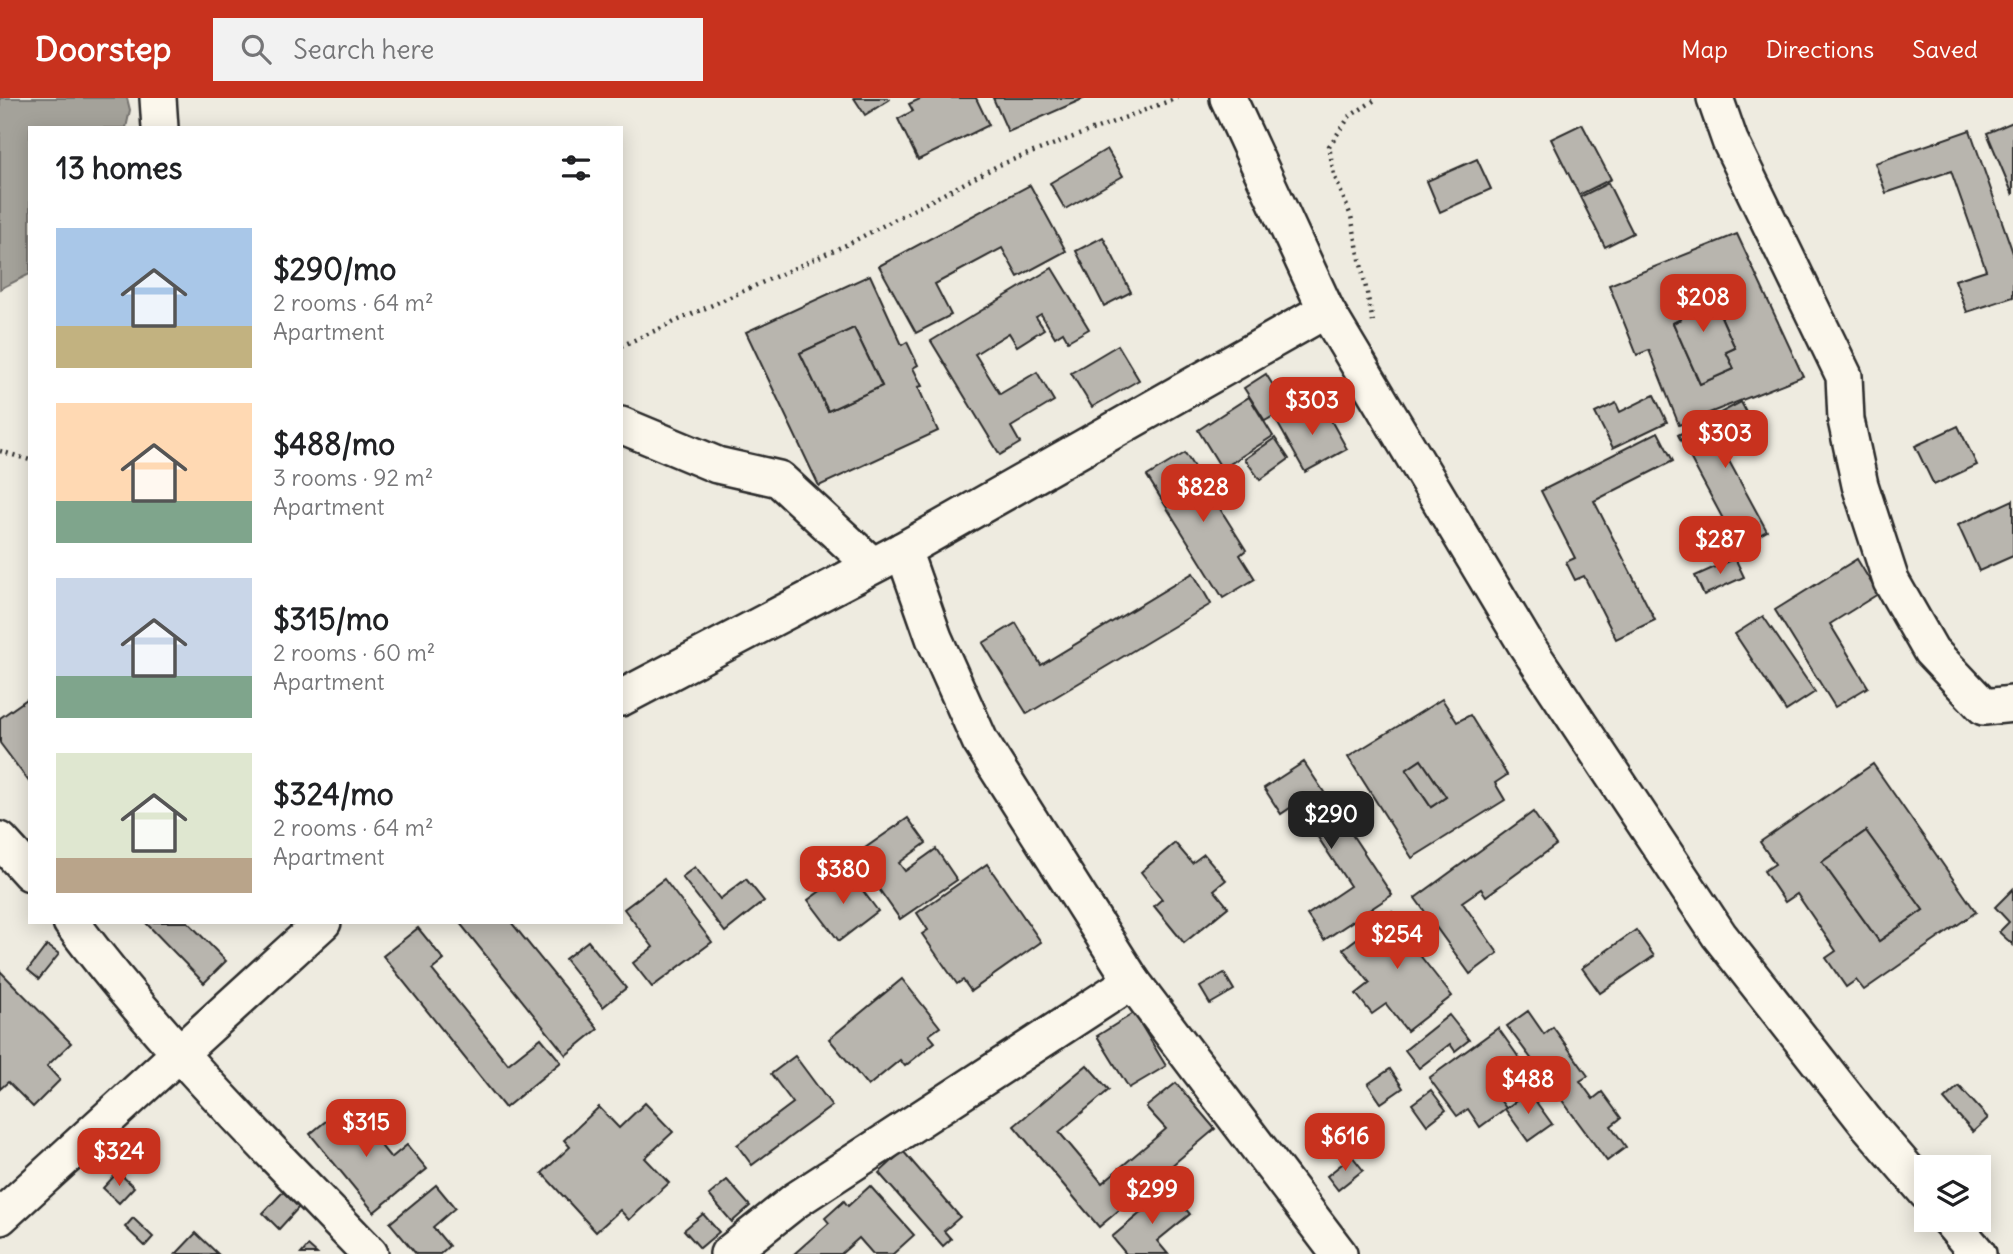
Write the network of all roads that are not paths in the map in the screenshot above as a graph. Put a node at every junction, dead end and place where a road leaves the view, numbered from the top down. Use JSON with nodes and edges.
{"nodes":[{"id":1,"x":158,"y":98,"type":"edge"},
{"id":2,"x":1228,"y":98,"type":"edge"},
{"id":3,"x":1715,"y":98,"type":"edge"},
{"id":4,"x":160,"y":126,"type":"edge"},
{"id":5,"x":1326,"y":310,"type":"junction"},
{"id":6,"x":623,"y":426,"type":"edge"},
{"id":7,"x":903,"y":550,"type":"junction"},
{"id":8,"x":872,"y":565,"type":"junction"},
{"id":9,"x":623,"y":697,"type":"edge"},
{"id":10,"x":2013,"y":704,"type":"edge"},
{"id":11,"x":0,"y":839,"type":"edge"},
{"id":12,"x":28,"y":871,"type":"edge"},
{"id":13,"x":72,"y":924,"type":"edge"},
{"id":14,"x":321,"y":924,"type":"edge"},
{"id":15,"x":1132,"y":981,"type":"junction"},
{"id":16,"x":177,"y":1053,"type":"junction"},
{"id":17,"x":1914,"y":1179,"type":"edge"},
{"id":18,"x":0,"y":1217,"type":"edge"},
{"id":19,"x":1959,"y":1232,"type":"edge"},
{"id":20,"x":370,"y":1254,"type":"edge"},
{"id":21,"x":729,"y":1254,"type":"edge"},
{"id":22,"x":1339,"y":1254,"type":"edge"},
{"id":23,"x":1978,"y":1254,"type":"edge"}],
"edges":[{"from":1,"to":4,"type":"street"},
{"from":2,"to":5,"type":"street"},
{"from":3,"to":10,"type":"street"},
{"from":5,"to":7,"type":"street"},
{"from":5,"to":17,"type":"street"},
{"from":6,"to":8,"type":"street"},
{"from":7,"to":8,"type":"street"},
{"from":7,"to":15,"type":"street"},
{"from":8,"to":9,"type":"street"},
{"from":11,"to":12,"type":"street"},
{"from":13,"to":16,"type":"street"},
{"from":14,"to":16,"type":"street"},
{"from":15,"to":21,"type":"street"},
{"from":15,"to":22,"type":"street"},
{"from":16,"to":18,"type":"street"},
{"from":16,"to":20,"type":"street"},
{"from":19,"to":23,"type":"street"}]}
